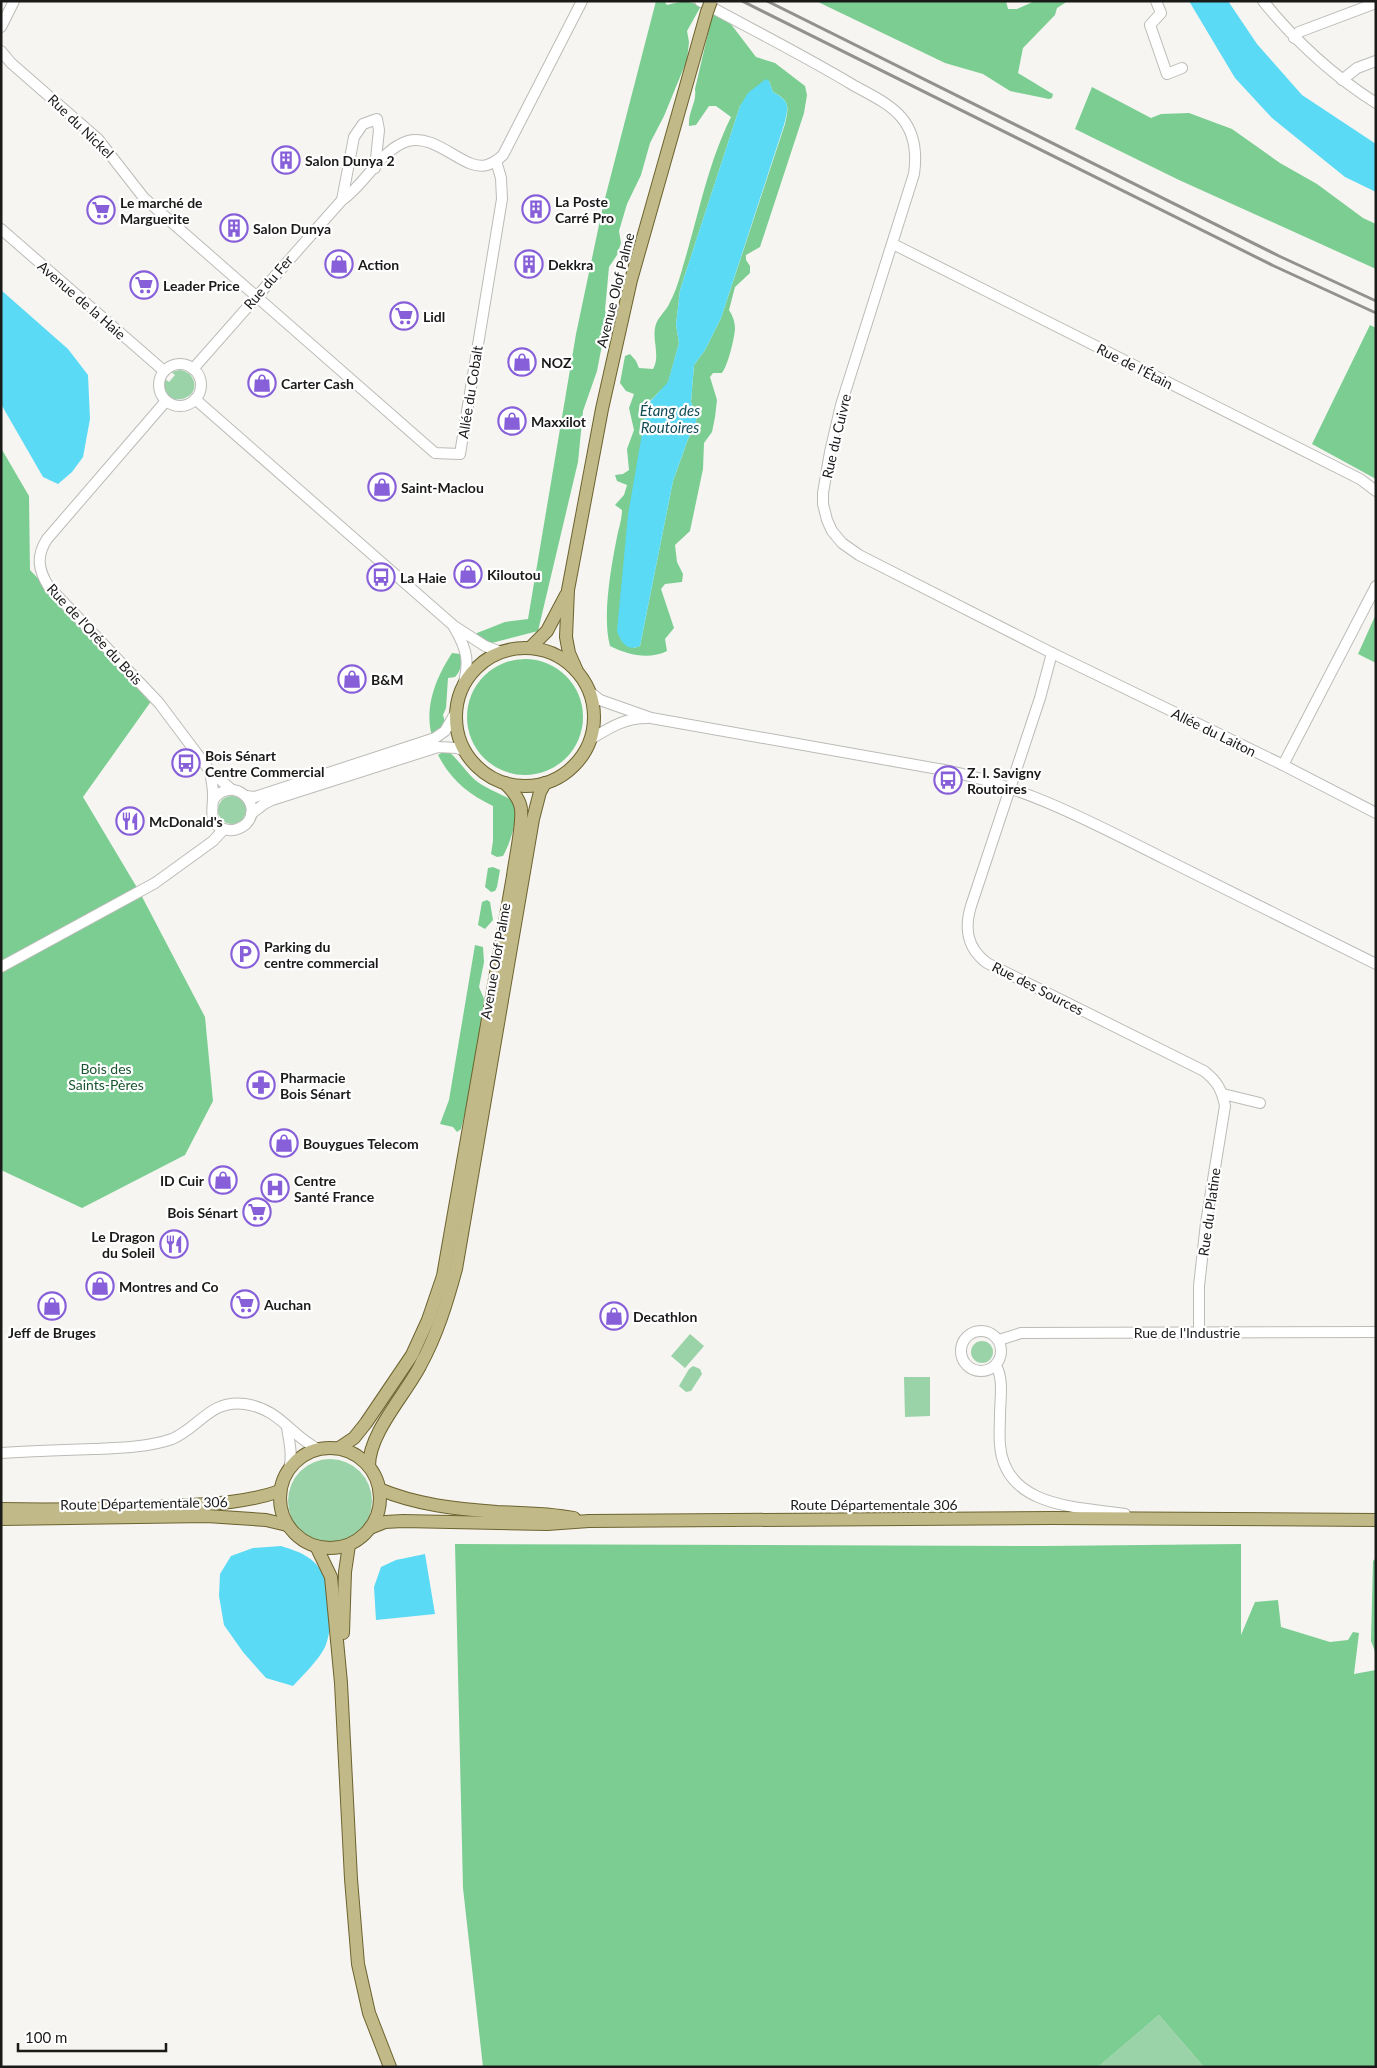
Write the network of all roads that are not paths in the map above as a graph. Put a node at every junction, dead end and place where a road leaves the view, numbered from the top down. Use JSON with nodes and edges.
{"nodes":[{"id":1,"x":14,"y":1,"type":"edge"},
{"id":2,"x":582,"y":1,"type":"edge"},
{"id":3,"x":700,"y":1,"type":"edge"},
{"id":4,"x":1156,"y":1,"type":"edge"},
{"id":5,"x":1263,"y":1,"type":"edge"},
{"id":6,"x":1376,"y":3,"type":"edge"},
{"id":7,"x":709,"y":7,"type":"edge"},
{"id":8,"x":1,"y":27,"type":"edge"},
{"id":9,"x":1294,"y":38,"type":"junction"},
{"id":10,"x":1,"y":51,"type":"edge"},
{"id":11,"x":1376,"y":61,"type":"edge"},
{"id":12,"x":1182,"y":68,"type":"dead end"},
{"id":13,"x":1342,"y":80,"type":"junction"},
{"id":14,"x":1376,"y":103,"type":"edge"},
{"id":15,"x":496,"y":161,"type":"junction"},
{"id":16,"x":375,"y":168,"type":"junction"},
{"id":17,"x":342,"y":200,"type":"junction"},
{"id":18,"x":1,"y":230,"type":"edge"},
{"id":19,"x":893,"y":244,"type":"junction"},
{"id":20,"x":255,"y":296,"type":"junction"},
{"id":21,"x":193,"y":369,"type":"junction"},
{"id":22,"x":164,"y":371,"type":"junction"},
{"id":23,"x":195,"y":399,"type":"junction"},
{"id":24,"x":166,"y":401,"type":"junction"},
{"id":25,"x":1376,"y":491,"type":"edge"},
{"id":26,"x":1376,"y":586,"type":"edge"},
{"id":27,"x":568,"y":590,"type":"junction"},
{"id":28,"x":454,"y":626,"type":"junction"},
{"id":29,"x":530,"y":648,"type":"junction"},
{"id":30,"x":500,"y":652,"type":"junction"},
{"id":31,"x":1052,"y":654,"type":"junction"},
{"id":32,"x":577,"y":671,"type":"junction"},
{"id":33,"x":462,"y":689,"type":"junction"},
{"id":34,"x":590,"y":692,"type":"junction"},
{"id":35,"x":456,"y":712,"type":"junction"},
{"id":36,"x":651,"y":718,"type":"junction"},
{"id":37,"x":591,"y":739,"type":"junction"},
{"id":38,"x":465,"y":751,"type":"junction"},
{"id":39,"x":1283,"y":765,"type":"junction"},
{"id":40,"x":210,"y":771,"type":"junction"},
{"id":41,"x":505,"y":783,"type":"junction"},
{"id":42,"x":545,"y":783,"type":"junction"},
{"id":43,"x":1010,"y":787,"type":"junction"},
{"id":44,"x":231,"y":789,"type":"junction"},
{"id":45,"x":246,"y":796,"type":"junction"},
{"id":46,"x":213,"y":800,"type":"junction"},
{"id":47,"x":1376,"y":813,"type":"edge"},
{"id":48,"x":251,"y":814,"type":"junction"},
{"id":49,"x":224,"y":829,"type":"junction"},
{"id":50,"x":1376,"y":964,"type":"edge"},
{"id":51,"x":1,"y":967,"type":"edge"},
{"id":52,"x":1223,"y":1094,"type":"junction"},
{"id":53,"x":1260,"y":1103,"type":"dead end"},
{"id":54,"x":472,"y":1144,"type":"junction"},
{"id":55,"x":1199,"y":1331,"type":"junction"},
{"id":56,"x":1376,"y":1332,"type":"edge"},
{"id":57,"x":999,"y":1340,"type":"junction"},
{"id":58,"x":996,"y":1366,"type":"junction"},
{"id":59,"x":287,"y":1427,"type":"junction"},
{"id":60,"x":339,"y":1448,"type":"junction"},
{"id":61,"x":318,"y":1449,"type":"junction"},
{"id":62,"x":1,"y":1453,"type":"edge"},
{"id":63,"x":369,"y":1466,"type":"junction"},
{"id":64,"x":289,"y":1469,"type":"junction"},
{"id":65,"x":379,"y":1489,"type":"junction"},
{"id":66,"x":280,"y":1491,"type":"junction"},
{"id":67,"x":1,"y":1509,"type":"edge"},
{"id":68,"x":1158,"y":1519,"type":"junction"},
{"id":69,"x":1,"y":1520,"type":"edge"},
{"id":70,"x":1376,"y":1520,"type":"edge"},
{"id":71,"x":589,"y":1521,"type":"junction"},
{"id":72,"x":287,"y":1525,"type":"junction"},
{"id":73,"x":370,"y":1528,"type":"junction"},
{"id":74,"x":349,"y":1545,"type":"junction"},
{"id":75,"x":317,"y":1548,"type":"junction"},
{"id":76,"x":341,"y":1683,"type":"junction"},
{"id":77,"x":390,"y":2067,"type":"edge"}],
"edges":[{"from":1,"to":8,"type":"street"},
{"from":2,"to":15,"type":"street"},
{"from":3,"to":19,"type":"street","name":"Rue du Cuivre"},
{"from":4,"to":12,"type":"street"},
{"from":5,"to":9,"type":"street"},
{"from":6,"to":9,"type":"street"},
{"from":7,"to":27,"type":"main road","name":"Avenue Olof Palme"},
{"from":9,"to":13,"type":"street"},
{"from":10,"to":20,"type":"street","name":"Rue du Nickel"},
{"from":11,"to":13,"type":"street"},
{"from":13,"to":14,"type":"street"},
{"from":15,"to":16,"type":"street","name":"Rue du Fer"},
{"from":15,"to":20,"type":"street","name":"Allée du Cobalt"},
{"from":16,"to":17,"type":"street","name":"Rue du Fer"},
{"from":16,"to":17,"type":"street"},
{"from":17,"to":20,"type":"street","name":"Rue du Fer"},
{"from":18,"to":22,"type":"street","name":"Avenue de la Haie"},
{"from":19,"to":25,"type":"street","name":"Rue de l'Étain"},
{"from":19,"to":31,"type":"street","name":"Rue du Cuivre"},
{"from":20,"to":21,"type":"street","name":"Rue du Fer"},
{"from":21,"to":22,"type":"street"},
{"from":21,"to":23,"type":"street"},
{"from":22,"to":24,"type":"street"},
{"from":23,"to":24,"type":"street"},
{"from":23,"to":28,"type":"street"},
{"from":24,"to":40,"type":"street","name":"Rue de l'Orée du Bois"},
{"from":26,"to":39,"type":"street"},
{"from":27,"to":29,"type":"main road","name":"Avenue Olof Palme"},
{"from":27,"to":32,"type":"main road","name":"Avenue Olof Palme"},
{"from":28,"to":30,"type":"street"},
{"from":28,"to":33,"type":"street"},
{"from":29,"to":30,"type":"main road"},
{"from":29,"to":32,"type":"main road"},
{"from":30,"to":33,"type":"main road"},
{"from":31,"to":39,"type":"street","name":"Allée du Laiton"},
{"from":31,"to":43,"type":"street","name":"Rue des Sources"},
{"from":32,"to":34,"type":"main road"},
{"from":33,"to":35,"type":"main road"},
{"from":34,"to":36,"type":"street"},
{"from":34,"to":37,"type":"main road"},
{"from":35,"to":38,"type":"main road"},
{"from":35,"to":45,"type":"street"},
{"from":36,"to":37,"type":"street"},
{"from":36,"to":43,"type":"street"},
{"from":37,"to":42,"type":"main road"},
{"from":38,"to":41,"type":"main road"},
{"from":38,"to":48,"type":"street"},
{"from":39,"to":47,"type":"street","name":"Allée du Laiton"},
{"from":40,"to":44,"type":"street","name":"Rue de l'Orée du Bois"},
{"from":40,"to":46,"type":"street"},
{"from":41,"to":42,"type":"main road"},
{"from":41,"to":54,"type":"main road","name":"Avenue Olof Palme"},
{"from":42,"to":54,"type":"main road","name":"Avenue Olof Palme"},
{"from":43,"to":50,"type":"street"},
{"from":43,"to":52,"type":"street","name":"Rue des Sources"},
{"from":44,"to":45,"type":"street"},
{"from":44,"to":46,"type":"street"},
{"from":45,"to":48,"type":"street"},
{"from":46,"to":49,"type":"street"},
{"from":48,"to":49,"type":"street"},
{"from":49,"to":51,"type":"street"},
{"from":52,"to":53,"type":"street"},
{"from":52,"to":55,"type":"street","name":"Rue du Platine"},
{"from":54,"to":60,"type":"main road"},
{"from":54,"to":63,"type":"main road"},
{"from":55,"to":56,"type":"street","name":"Rue de l'Industrie"},
{"from":55,"to":57,"type":"street","name":"Rue de l'Industrie"},
{"from":57,"to":58,"type":"street"},
{"from":57,"to":58,"type":"street"},
{"from":58,"to":68,"type":"street"},
{"from":59,"to":61,"type":"street"},
{"from":59,"to":62,"type":"street"},
{"from":59,"to":64,"type":"street"},
{"from":60,"to":61,"type":"main road"},
{"from":60,"to":63,"type":"main road"},
{"from":61,"to":64,"type":"main road"},
{"from":63,"to":65,"type":"main road"},
{"from":64,"to":66,"type":"main road"},
{"from":65,"to":71,"type":"main road","name":"Route Départementale 306"},
{"from":65,"to":73,"type":"main road"},
{"from":66,"to":67,"type":"main road","name":"Route Départementale 306"},
{"from":66,"to":72,"type":"main road"},
{"from":68,"to":70,"type":"main road","name":"Route Départementale 306"},
{"from":68,"to":71,"type":"main road","name":"Route Départementale 306"},
{"from":69,"to":72,"type":"main road","name":"Route Départementale 306"},
{"from":71,"to":73,"type":"main road","name":"Route Départementale 306"},
{"from":72,"to":75,"type":"main road"},
{"from":73,"to":74,"type":"main road"},
{"from":74,"to":75,"type":"main road"},
{"from":74,"to":76,"type":"main road"},
{"from":75,"to":76,"type":"main road"},
{"from":76,"to":77,"type":"main road"}]}
